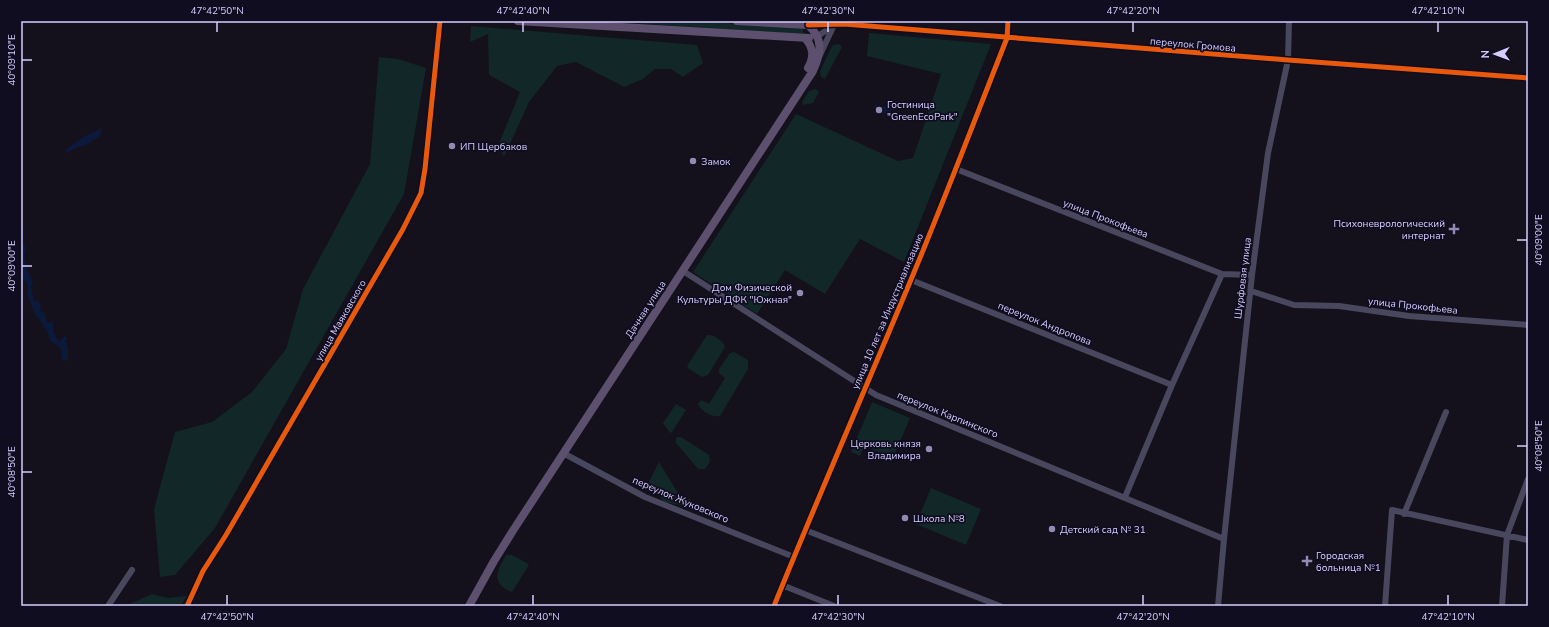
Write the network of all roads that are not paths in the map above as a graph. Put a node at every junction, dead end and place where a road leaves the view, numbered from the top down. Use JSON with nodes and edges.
{"nodes":[{"id":1,"x":440,"y":21,"type":"edge"},
{"id":2,"x":518,"y":21,"type":"edge"},
{"id":3,"x":737,"y":21,"type":"edge"},
{"id":4,"x":1008,"y":21,"type":"edge"},
{"id":5,"x":1290,"y":21,"type":"edge"},
{"id":6,"x":834,"y":23,"type":"edge"},
{"id":7,"x":808,"y":25,"type":"junction"},
{"id":8,"x":818,"y":36,"type":"junction"},
{"id":9,"x":805,"y":38,"type":"junction"},
{"id":10,"x":1007,"y":38,"type":"junction"},
{"id":11,"x":815,"y":59,"type":"junction"},
{"id":12,"x":1288,"y":60,"type":"junction"},
{"id":13,"x":1528,"y":78,"type":"edge"},
{"id":14,"x":956,"y":169,"type":"junction"},
{"id":15,"x":680,"y":269,"type":"junction"},
{"id":16,"x":1222,"y":274,"type":"junction"},
{"id":17,"x":1252,"y":275,"type":"junction"},
{"id":18,"x":911,"y":280,"type":"junction"},
{"id":19,"x":1250,"y":291,"type":"junction"},
{"id":20,"x":1528,"y":325,"type":"edge"},
{"id":21,"x":1172,"y":385,"type":"junction"},
{"id":22,"x":865,"y":388,"type":"junction"},
{"id":23,"x":1446,"y":412,"type":"dead end"},
{"id":24,"x":561,"y":451,"type":"junction"},
{"id":25,"x":1528,"y":479,"type":"edge"},
{"id":26,"x":1125,"y":497,"type":"junction"},
{"id":27,"x":1404,"y":514,"type":"junction"},
{"id":28,"x":805,"y":530,"type":"junction"},
{"id":29,"x":1507,"y":535,"type":"junction"},
{"id":30,"x":1224,"y":539,"type":"junction"},
{"id":31,"x":1528,"y":540,"type":"edge"},
{"id":32,"x":794,"y":557,"type":"junction"},
{"id":33,"x":132,"y":570,"type":"dead end"},
{"id":34,"x":478,"y":584,"type":"junction"},
{"id":35,"x":782,"y":585,"type":"junction"},
{"id":36,"x":108,"y":606,"type":"edge"},
{"id":37,"x":187,"y":606,"type":"edge"},
{"id":38,"x":463,"y":606,"type":"edge"},
{"id":39,"x":469,"y":606,"type":"edge"},
{"id":40,"x":774,"y":606,"type":"edge"},
{"id":41,"x":834,"y":606,"type":"edge"},
{"id":42,"x":1000,"y":606,"type":"edge"},
{"id":43,"x":1218,"y":606,"type":"edge"},
{"id":44,"x":1385,"y":606,"type":"edge"},
{"id":45,"x":1502,"y":606,"type":"edge"}],
"edges":[{"from":1,"to":37,"type":"street","name":"улица Маяковского"},
{"from":2,"to":9,"type":"main road"},
{"from":3,"to":7,"type":"main road","name":"переулок Громова"},
{"from":4,"to":10,"type":"street","name":"улица 10 лет за Индустриализацию"},
{"from":5,"to":12,"type":"street","name":"Шурфовая улица"},
{"from":6,"to":7,"type":"street","name":"переулок Громова"},
{"from":6,"to":8,"type":"street"},
{"from":6,"to":10,"type":"street","name":"переулок Громова"},
{"from":6,"to":11,"type":"street","name":"Дачная улица"},
{"from":7,"to":8,"type":"main road"},
{"from":8,"to":9,"type":"main road"},
{"from":8,"to":11,"type":"main road"},
{"from":9,"to":11,"type":"main road"},
{"from":10,"to":12,"type":"street","name":"переулок Громова"},
{"from":10,"to":14,"type":"street","name":"улица 10 лет за Индустриализацию"},
{"from":11,"to":15,"type":"main road","name":"Дачная улица"},
{"from":12,"to":13,"type":"street","name":"переулок Громова"},
{"from":12,"to":17,"type":"street","name":"Шурфовая улица"},
{"from":14,"to":16,"type":"street","name":"улица Прокофьева"},
{"from":14,"to":18,"type":"street","name":"улица 10 лет за Индустриализацию"},
{"from":15,"to":22,"type":"street","name":"переулок Карпинского"},
{"from":15,"to":24,"type":"main road","name":"Дачная улица"},
{"from":16,"to":17,"type":"street","name":"улица Прокофьева"},
{"from":16,"to":21,"type":"street","name":"Шурфовая улица"},
{"from":17,"to":19,"type":"street","name":"Шурфовая улица"},
{"from":18,"to":21,"type":"street","name":"переулок Андропова"},
{"from":18,"to":22,"type":"street","name":"улица 10 лет за Индустриализацию"},
{"from":19,"to":20,"type":"street","name":"улица Прокофьева"},
{"from":19,"to":30,"type":"street","name":"Шурфовая улица"},
{"from":21,"to":26,"type":"street","name":"Шурфовая улица"},
{"from":22,"to":26,"type":"street","name":"переулок Карпинского"},
{"from":22,"to":28,"type":"street","name":"улица 10 лет за Индустриализацию"},
{"from":23,"to":27,"type":"street"},
{"from":24,"to":32,"type":"street","name":"переулок Жуковского"},
{"from":24,"to":34,"type":"main road","name":"Дачная улица"},
{"from":25,"to":29,"type":"street"},
{"from":26,"to":30,"type":"street","name":"переулок Карпинского"},
{"from":27,"to":29,"type":"street"},
{"from":27,"to":44,"type":"street"},
{"from":28,"to":32,"type":"street","name":"улица 10 лет за Индустриализацию"},
{"from":28,"to":42,"type":"street"},
{"from":29,"to":31,"type":"street"},
{"from":29,"to":45,"type":"street"},
{"from":30,"to":43,"type":"street","name":"Шурфовая улица"},
{"from":32,"to":35,"type":"street","name":"улица 10 лет за Индустриализацию"},
{"from":33,"to":36,"type":"street"},
{"from":34,"to":38,"type":"main road","name":"Дачная улица"},
{"from":34,"to":39,"type":"main road","name":"Дачная улица"},
{"from":35,"to":40,"type":"street","name":"улица 10 лет за Индустриализацию"},
{"from":35,"to":41,"type":"street"}]}
